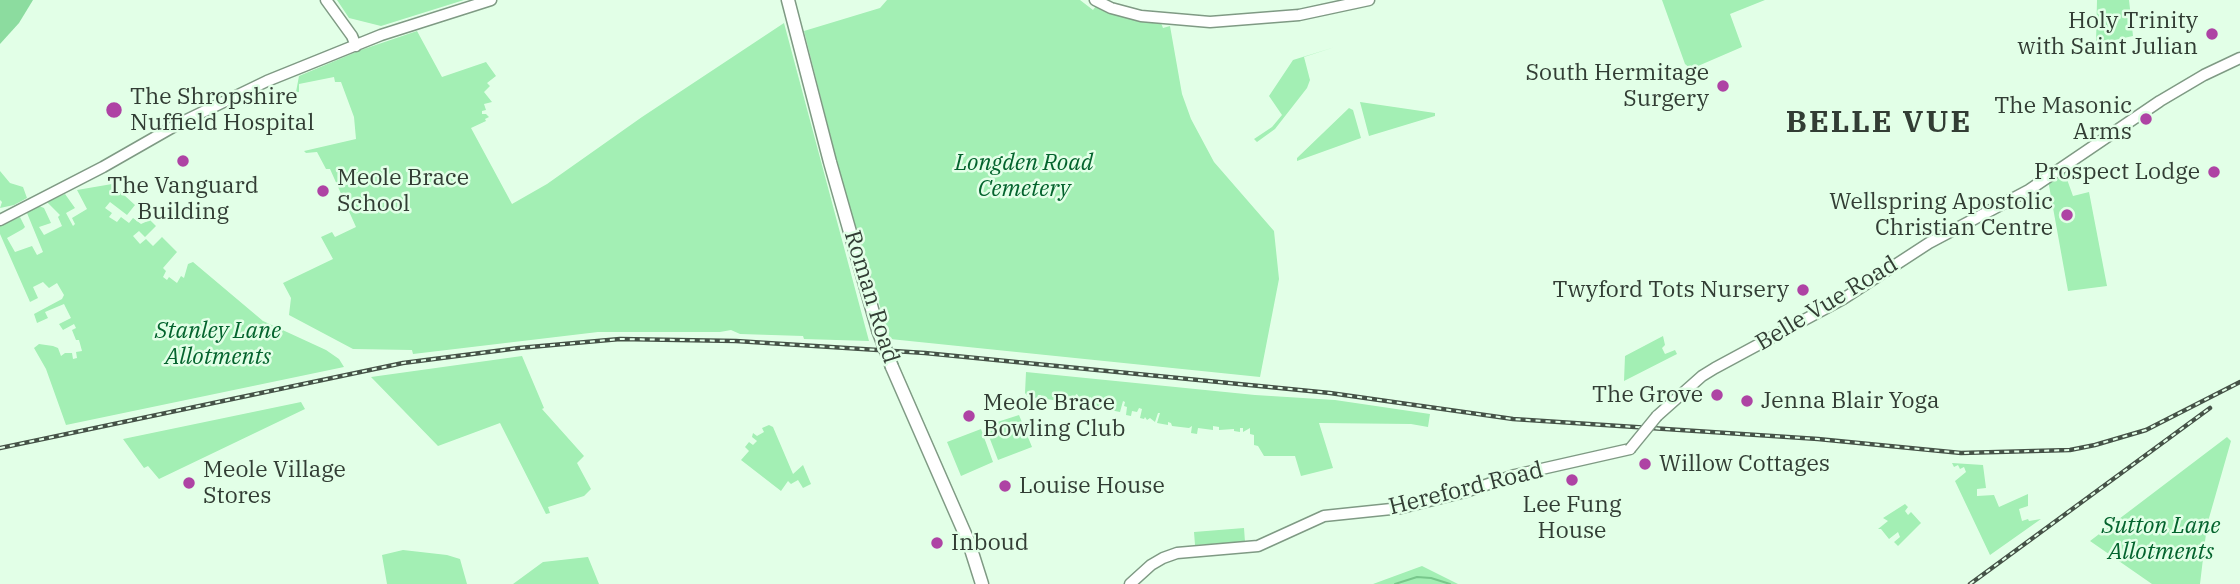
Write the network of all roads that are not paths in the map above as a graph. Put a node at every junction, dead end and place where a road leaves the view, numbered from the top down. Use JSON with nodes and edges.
{"nodes":[{"id":1,"x":326,"y":0,"type":"edge"},
{"id":2,"x":491,"y":0,"type":"edge"},
{"id":3,"x":788,"y":0,"type":"edge"},
{"id":4,"x":1095,"y":0,"type":"edge"},
{"id":5,"x":1369,"y":0,"type":"edge"},
{"id":6,"x":356,"y":46,"type":"junction"},
{"id":7,"x":2240,"y":58,"type":"edge"},
{"id":8,"x":0,"y":220,"type":"edge"},
{"id":9,"x":1702,"y":376,"type":"joint"},
{"id":10,"x":982,"y":584,"type":"edge"},
{"id":11,"x":1130,"y":584,"type":"edge"}],
"edges":[{"from":1,"to":6,"type":"street"},
{"from":2,"to":6,"type":"street"},
{"from":3,"to":10,"type":"main road","name":"Roman Road","bridge":true},
{"from":4,"to":5,"type":"street"},
{"from":6,"to":8,"type":"street"},
{"from":7,"to":9,"type":"street","name":"Belle Vue Road"},
{"from":9,"to":11,"type":"street","name":"Hereford Road","bridge":true}]}
